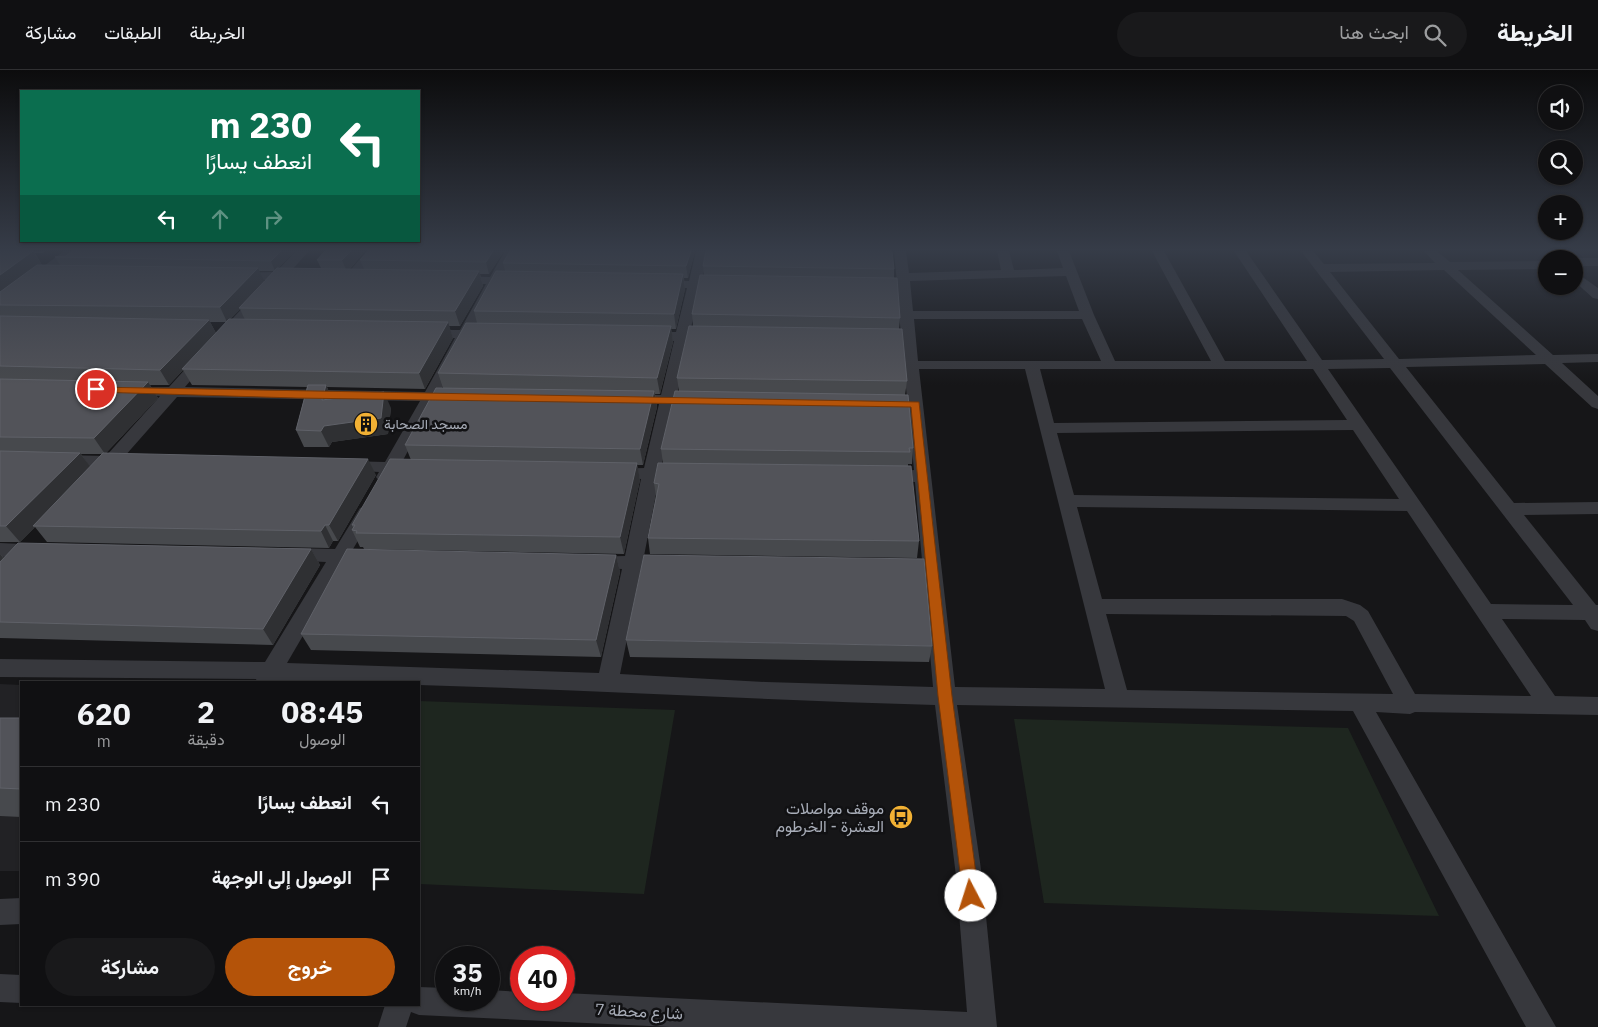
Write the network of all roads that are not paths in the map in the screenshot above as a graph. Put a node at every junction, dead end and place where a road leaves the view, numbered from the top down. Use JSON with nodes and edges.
{"nodes":[{"id":1,"x":13,"y":296,"type":"edge"},
{"id":2,"x":260,"y":296,"type":"edge"},
{"id":3,"x":486,"y":296,"type":"edge"},
{"id":4,"x":692,"y":296,"type":"edge"},
{"id":5,"x":903,"y":296,"type":"edge"},
{"id":6,"x":1079,"y":296,"type":"edge"},
{"id":7,"x":1183,"y":296,"type":"edge"},
{"id":8,"x":1271,"y":296,"type":"edge"},
{"id":9,"x":1341,"y":296,"type":"edge"},
{"id":10,"x":1479,"y":296,"type":"edge"},
{"id":11,"x":0,"y":305,"type":"edge"},
{"id":12,"x":905,"y":315,"type":"junction"},
{"id":13,"x":1087,"y":315,"type":"junction"},
{"id":14,"x":209,"y":330,"type":"edge"},
{"id":15,"x":228,"y":330,"type":"junction"},
{"id":16,"x":246,"y":331,"type":"edge"},
{"id":17,"x":409,"y":333,"type":"edge"},
{"id":18,"x":465,"y":334,"type":"junction"},
{"id":19,"x":494,"y":334,"type":"edge"},
{"id":20,"x":637,"y":336,"type":"edge"},
{"id":21,"x":682,"y":337,"type":"junction"},
{"id":22,"x":722,"y":337,"type":"edge"},
{"id":23,"x":859,"y":339,"type":"edge"},
{"id":24,"x":908,"y":339,"type":"junction"},
{"id":25,"x":1598,"y":358,"type":"edge"},
{"id":26,"x":1548,"y":359,"type":"junction"},
{"id":27,"x":1220,"y":364,"type":"junction"},
{"id":28,"x":1394,"y":364,"type":"junction"},
{"id":29,"x":911,"y":365,"type":"junction"},
{"id":30,"x":1031,"y":365,"type":"junction"},
{"id":31,"x":1110,"y":365,"type":"junction"},
{"id":32,"x":1319,"y":365,"type":"junction"},
{"id":33,"x":115,"y":390,"type":"edge"},
{"id":34,"x":172,"y":392,"type":"junction"},
{"id":35,"x":429,"y":397,"type":"junction"},
{"id":36,"x":467,"y":397,"type":"edge"},
{"id":37,"x":619,"y":399,"type":"edge"},
{"id":38,"x":667,"y":400,"type":"junction"},
{"id":39,"x":714,"y":400,"type":"edge"},
{"id":40,"x":867,"y":403,"type":"edge"},
{"id":41,"x":915,"y":404,"type":"junction"},
{"id":42,"x":1598,"y":404,"type":"edge"},
{"id":43,"x":1358,"y":425,"type":"junction"},
{"id":44,"x":1048,"y":428,"type":"junction"},
{"id":45,"x":42,"y":460,"type":"edge"},
{"id":46,"x":111,"y":461,"type":"junction"},
{"id":47,"x":141,"y":462,"type":"edge"},
{"id":48,"x":331,"y":466,"type":"edge"},
{"id":49,"x":391,"y":468,"type":"junction"},
{"id":50,"x":429,"y":469,"type":"edge"},
{"id":51,"x":602,"y":473,"type":"edge"},
{"id":52,"x":651,"y":474,"type":"junction"},
{"id":53,"x":700,"y":474,"type":"edge"},
{"id":54,"x":874,"y":476,"type":"edge"},
{"id":55,"x":922,"y":476,"type":"junction"},
{"id":56,"x":92,"y":482,"type":"edge"},
{"id":57,"x":1066,"y":501,"type":"junction"},
{"id":58,"x":1412,"y":505,"type":"junction"},
{"id":59,"x":1598,"y":508,"type":"edge"},
{"id":60,"x":1510,"y":509,"type":"junction"},
{"id":61,"x":39,"y":537,"type":"edge"},
{"id":62,"x":0,"y":550,"type":"edge"},
{"id":63,"x":26,"y":550,"type":"junction"},
{"id":64,"x":56,"y":551,"type":"edge"},
{"id":65,"x":273,"y":554,"type":"edge"},
{"id":66,"x":341,"y":556,"type":"junction"},
{"id":67,"x":391,"y":557,"type":"edge"},
{"id":68,"x":575,"y":562,"type":"edge"},
{"id":69,"x":631,"y":563,"type":"junction"},
{"id":70,"x":13,"y":564,"type":"edge"},
{"id":71,"x":680,"y":564,"type":"edge"},
{"id":72,"x":885,"y":566,"type":"edge"},
{"id":73,"x":931,"y":567,"type":"junction"},
{"id":74,"x":1094,"y":606,"type":"junction"},
{"id":75,"x":1484,"y":611,"type":"junction"},
{"id":76,"x":1595,"y":616,"type":"edge"},
{"id":77,"x":0,"y":668,"type":"edge"},
{"id":78,"x":268,"y":677,"type":"edge"},
{"id":79,"x":608,"y":682,"type":"junction"},
{"id":80,"x":945,"y":696,"type":"junction"},
{"id":81,"x":1119,"y":700,"type":"junction"},
{"id":82,"x":1360,"y":704,"type":"junction"},
{"id":83,"x":1410,"y":705,"type":"junction"},
{"id":84,"x":1549,"y":706,"type":"junction"},
{"id":85,"x":1598,"y":706,"type":"edge"},
{"id":86,"x":20,"y":911,"type":"edge"},
{"id":87,"x":0,"y":912,"type":"edge"},
{"id":88,"x":0,"y":988,"type":"edge"},
{"id":89,"x":20,"y":989,"type":"edge"},
{"id":90,"x":420,"y":1001,"type":"edge"},
{"id":91,"x":399,"y":1006,"type":"edge"},
{"id":92,"x":937,"y":1026,"type":"edge"},
{"id":93,"x":392,"y":1027,"type":"edge"},
{"id":94,"x":978,"y":1027,"type":"edge"},
{"id":95,"x":983,"y":1027,"type":"edge"},
{"id":96,"x":1542,"y":1027,"type":"edge"}],
"edges":[{"from":1,"to":11,"type":"street"},
{"from":2,"to":15,"type":"street"},
{"from":3,"to":18,"type":"street"},
{"from":4,"to":21,"type":"street"},
{"from":5,"to":12,"type":"street"},
{"from":6,"to":13,"type":"street"},
{"from":7,"to":27,"type":"street"},
{"from":8,"to":32,"type":"street"},
{"from":9,"to":28,"type":"street"},
{"from":10,"to":26,"type":"street"},
{"from":12,"to":13,"type":"street"},
{"from":12,"to":24,"type":"street"},
{"from":13,"to":31,"type":"street"},
{"from":14,"to":15,"type":"street"},
{"from":15,"to":16,"type":"street"},
{"from":15,"to":34,"type":"street"},
{"from":17,"to":18,"type":"street"},
{"from":18,"to":19,"type":"street"},
{"from":18,"to":35,"type":"street"},
{"from":20,"to":21,"type":"street"},
{"from":21,"to":22,"type":"street"},
{"from":21,"to":38,"type":"street"},
{"from":23,"to":24,"type":"street"},
{"from":24,"to":29,"type":"street"},
{"from":25,"to":26,"type":"street"},
{"from":26,"to":28,"type":"street"},
{"from":26,"to":42,"type":"street"},
{"from":27,"to":31,"type":"street"},
{"from":27,"to":32,"type":"street"},
{"from":28,"to":32,"type":"street"},
{"from":28,"to":60,"type":"street"},
{"from":29,"to":30,"type":"street"},
{"from":29,"to":41,"type":"street"},
{"from":30,"to":31,"type":"street"},
{"from":30,"to":44,"type":"street"},
{"from":32,"to":43,"type":"street"},
{"from":33,"to":34,"type":"street"},
{"from":34,"to":35,"type":"street"},
{"from":34,"to":46,"type":"street"},
{"from":35,"to":36,"type":"street"},
{"from":35,"to":49,"type":"street"},
{"from":37,"to":38,"type":"street"},
{"from":38,"to":39,"type":"street"},
{"from":38,"to":52,"type":"street"},
{"from":40,"to":41,"type":"street"},
{"from":41,"to":55,"type":"street"},
{"from":43,"to":44,"type":"street"},
{"from":43,"to":58,"type":"street"},
{"from":44,"to":57,"type":"street"},
{"from":45,"to":46,"type":"street"},
{"from":46,"to":47,"type":"street"},
{"from":46,"to":56,"type":"street"},
{"from":48,"to":49,"type":"street"},
{"from":49,"to":50,"type":"street"},
{"from":49,"to":66,"type":"street"},
{"from":51,"to":52,"type":"street"},
{"from":52,"to":53,"type":"street"},
{"from":52,"to":69,"type":"street"},
{"from":54,"to":55,"type":"street"},
{"from":55,"to":73,"type":"street"},
{"from":57,"to":58,"type":"street"},
{"from":57,"to":74,"type":"street"},
{"from":58,"to":75,"type":"street"},
{"from":59,"to":60,"type":"street"},
{"from":60,"to":76,"type":"street"},
{"from":61,"to":63,"type":"street"},
{"from":62,"to":63,"type":"street"},
{"from":63,"to":64,"type":"street"},
{"from":63,"to":70,"type":"street"},
{"from":65,"to":66,"type":"street"},
{"from":66,"to":67,"type":"street"},
{"from":66,"to":78,"type":"street"},
{"from":68,"to":69,"type":"street"},
{"from":69,"to":71,"type":"street"},
{"from":69,"to":79,"type":"street"},
{"from":72,"to":73,"type":"street"},
{"from":73,"to":80,"type":"street"},
{"from":74,"to":81,"type":"street"},
{"from":74,"to":83,"type":"street"},
{"from":75,"to":76,"type":"street"},
{"from":75,"to":84,"type":"street"},
{"from":77,"to":78,"type":"street"},
{"from":78,"to":79,"type":"street"},
{"from":79,"to":80,"type":"street"},
{"from":80,"to":81,"type":"street"},
{"from":80,"to":95,"type":"street"},
{"from":81,"to":82,"type":"street"},
{"from":82,"to":83,"type":"street"},
{"from":82,"to":96,"type":"street"},
{"from":83,"to":84,"type":"street"},
{"from":84,"to":85,"type":"street"},
{"from":86,"to":87,"type":"street"},
{"from":88,"to":89,"type":"street"},
{"from":90,"to":92,"type":"street","name":"شارع محطة 7"},
{"from":91,"to":93,"type":"street"},
{"from":92,"to":94,"type":"street","name":"شارع محطة 7"}]}
